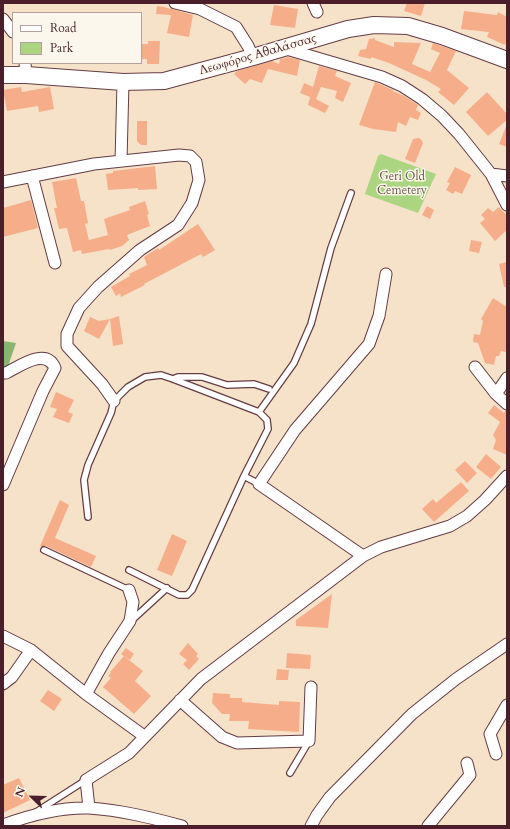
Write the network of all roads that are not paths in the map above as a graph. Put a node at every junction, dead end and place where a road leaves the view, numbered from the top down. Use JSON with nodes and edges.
{"nodes":[{"id":1,"x":175,"y":3,"type":"edge"},
{"id":2,"x":3,"y":19,"type":"edge"},
{"id":3,"x":12,"y":31,"type":"edge"},
{"id":4,"x":283,"y":48,"type":"junction"},
{"id":5,"x":252,"y":57,"type":"junction"},
{"id":6,"x":507,"y":60,"type":"edge"},
{"id":7,"x":26,"y":69,"type":"edge"},
{"id":8,"x":3,"y":75,"type":"edge"},
{"id":9,"x":123,"y":82,"type":"junction"},
{"id":10,"x":121,"y":161,"type":"junction"},
{"id":11,"x":491,"y":174,"type":"junction"},
{"id":12,"x":32,"y":176,"type":"junction"},
{"id":13,"x":507,"y":176,"type":"edge"},
{"id":14,"x":3,"y":182,"type":"edge"},
{"id":15,"x":352,"y":193,"type":"dead end"},
{"id":16,"x":507,"y":205,"type":"edge"},
{"id":17,"x":55,"y":263,"type":"dead end"},
{"id":18,"x":386,"y":274,"type":"dead end"},
{"id":19,"x":475,"y":367,"type":"dead end"},
{"id":20,"x":3,"y":373,"type":"edge"},
{"id":21,"x":507,"y":378,"type":"edge"},
{"id":22,"x":173,"y":379,"type":"junction"},
{"id":23,"x":269,"y":389,"type":"dead end"},
{"id":24,"x":496,"y":394,"type":"junction"},
{"id":25,"x":114,"y":400,"type":"junction"},
{"id":26,"x":507,"y":404,"type":"edge"},
{"id":27,"x":259,"y":412,"type":"junction"},
{"id":28,"x":244,"y":476,"type":"junction"},
{"id":29,"x":507,"y":476,"type":"edge"},
{"id":30,"x":259,"y":484,"type":"junction"},
{"id":31,"x":3,"y":485,"type":"edge"},
{"id":32,"x":88,"y":517,"type":"dead end"},
{"id":33,"x":44,"y":550,"type":"dead end"},
{"id":34,"x":363,"y":556,"type":"junction"},
{"id":35,"x":128,"y":570,"type":"dead end"},
{"id":36,"x":167,"y":588,"type":"junction"},
{"id":37,"x":129,"y":590,"type":"joint"},
{"id":38,"x":130,"y":621,"type":"junction"},
{"id":39,"x":3,"y":636,"type":"edge"},
{"id":40,"x":507,"y":644,"type":"edge"},
{"id":41,"x":31,"y":650,"type":"junction"},
{"id":42,"x":3,"y":684,"type":"edge"},
{"id":43,"x":311,"y":687,"type":"dead end"},
{"id":44,"x":86,"y":694,"type":"junction"},
{"id":45,"x":180,"y":700,"type":"junction"},
{"id":46,"x":507,"y":705,"type":"edge"},
{"id":47,"x":144,"y":736,"type":"junction"},
{"id":48,"x":310,"y":741,"type":"junction"},
{"id":49,"x":496,"y":754,"type":"dead end"},
{"id":50,"x":468,"y":763,"type":"dead end"},
{"id":51,"x":290,"y":773,"type":"dead end"},
{"id":52,"x":86,"y":780,"type":"junction"},
{"id":53,"x":89,"y":808,"type":"junction"},
{"id":54,"x":30,"y":815,"type":"junction"},
{"id":55,"x":3,"y":825,"type":"edge"},
{"id":56,"x":182,"y":826,"type":"edge"},
{"id":57,"x":311,"y":826,"type":"edge"},
{"id":58,"x":428,"y":826,"type":"edge"}],
"edges":[{"from":1,"to":5,"type":"street"},
{"from":2,"to":3,"type":"street"},
{"from":4,"to":5,"type":"main road","name":"Λεωφόρος Αθαλάσσας"},
{"from":4,"to":6,"type":"main road","name":"Λεωφόρος Αθαλάσσας"},
{"from":4,"to":11,"type":"street"},
{"from":5,"to":9,"type":"main road","name":"Λεωφόρος Αθαλάσσας"},
{"from":7,"to":8,"type":"main road","name":"Λεωφόρος Αθαλάσσας"},
{"from":7,"to":9,"type":"main road","name":"Λεωφόρος Αθαλάσσας"},
{"from":9,"to":10,"type":"street"},
{"from":10,"to":12,"type":"street"},
{"from":10,"to":25,"type":"street"},
{"from":11,"to":13,"type":"street"},
{"from":11,"to":16,"type":"street"},
{"from":12,"to":14,"type":"street"},
{"from":12,"to":17,"type":"street"},
{"from":15,"to":27,"type":"lane"},
{"from":18,"to":30,"type":"street"},
{"from":19,"to":24,"type":"street"},
{"from":20,"to":31,"type":"street"},
{"from":21,"to":24,"type":"street"},
{"from":22,"to":23,"type":"lane"},
{"from":22,"to":25,"type":"lane"},
{"from":22,"to":27,"type":"lane"},
{"from":24,"to":26,"type":"street"},
{"from":25,"to":32,"type":"lane"},
{"from":27,"to":28,"type":"lane"},
{"from":28,"to":30,"type":"lane"},
{"from":28,"to":36,"type":"lane"},
{"from":29,"to":34,"type":"street"},
{"from":30,"to":34,"type":"street"},
{"from":33,"to":37,"type":"lane"},
{"from":34,"to":45,"type":"street"},
{"from":35,"to":36,"type":"lane"},
{"from":36,"to":38,"type":"lane"},
{"from":37,"to":38,"type":"street"},
{"from":38,"to":44,"type":"street"},
{"from":39,"to":41,"type":"street"},
{"from":40,"to":57,"type":"street"},
{"from":41,"to":42,"type":"street"},
{"from":41,"to":44,"type":"street"},
{"from":43,"to":48,"type":"street"},
{"from":44,"to":47,"type":"street"},
{"from":45,"to":47,"type":"street"},
{"from":45,"to":48,"type":"street"},
{"from":46,"to":49,"type":"street"},
{"from":47,"to":52,"type":"street"},
{"from":48,"to":51,"type":"lane"},
{"from":50,"to":58,"type":"street"},
{"from":52,"to":53,"type":"street"},
{"from":52,"to":54,"type":"lane"},
{"from":53,"to":54,"type":"street"},
{"from":53,"to":56,"type":"street"},
{"from":54,"to":55,"type":"street"}]}
